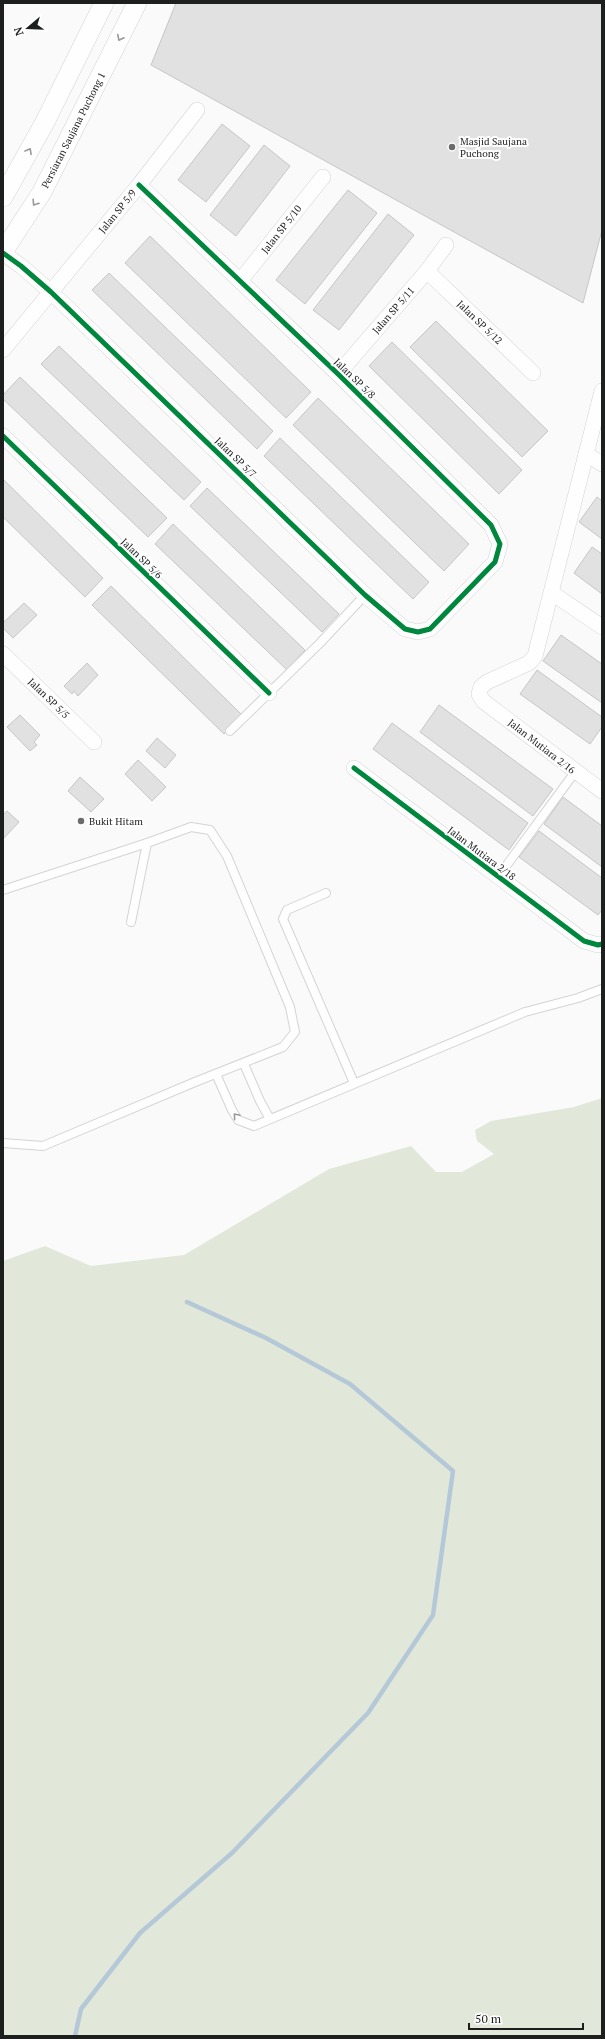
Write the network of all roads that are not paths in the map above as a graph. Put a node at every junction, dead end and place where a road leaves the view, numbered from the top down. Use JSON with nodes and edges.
{"nodes":[{"id":1,"x":104,"y":3,"type":"edge"},
{"id":2,"x":137,"y":3,"type":"edge"},
{"id":3,"x":197,"y":110,"type":"dead end"},
{"id":4,"x":323,"y":177,"type":"dead end"},
{"id":5,"x":139,"y":185,"type":"junction"},
{"id":6,"x":3,"y":197,"type":"edge"},
{"id":7,"x":446,"y":245,"type":"dead end"},
{"id":8,"x":3,"y":253,"type":"edge"},
{"id":9,"x":427,"y":270,"type":"junction"},
{"id":10,"x":240,"y":281,"type":"junction"},
{"id":11,"x":51,"y":292,"type":"junction"},
{"id":12,"x":3,"y":350,"type":"edge"},
{"id":13,"x":533,"y":373,"type":"dead end"},
{"id":14,"x":338,"y":374,"type":"junction"},
{"id":15,"x":602,"y":391,"type":"edge"},
{"id":16,"x":3,"y":436,"type":"edge"},
{"id":17,"x":586,"y":454,"type":"junction"},
{"id":18,"x":602,"y":464,"type":"edge"},
{"id":19,"x":552,"y":593,"type":"junction"},
{"id":20,"x":365,"y":594,"type":"junction"},
{"id":21,"x":460,"y":598,"type":"joint"},
{"id":22,"x":602,"y":627,"type":"edge"},
{"id":23,"x":3,"y":654,"type":"edge"},
{"id":24,"x":269,"y":693,"type":"junction"},
{"id":25,"x":230,"y":731,"type":"dead end"},
{"id":26,"x":94,"y":742,"type":"dead end"},
{"id":27,"x":354,"y":768,"type":"dead end"},
{"id":28,"x":575,"y":772,"type":"junction"},
{"id":29,"x":602,"y":791,"type":"edge"},
{"id":30,"x":147,"y":843,"type":"junction"},
{"id":31,"x":498,"y":877,"type":"junction"},
{"id":32,"x":3,"y":890,"type":"edge"},
{"id":33,"x":326,"y":893,"type":"dead end"},
{"id":34,"x":131,"y":922,"type":"dead end"},
{"id":35,"x":602,"y":944,"type":"edge"},
{"id":36,"x":602,"y":989,"type":"edge"},
{"id":37,"x":244,"y":1064,"type":"junction"},
{"id":38,"x":216,"y":1074,"type":"junction"},
{"id":39,"x":354,"y":1083,"type":"junction"},
{"id":40,"x":270,"y":1119,"type":"junction"},
{"id":41,"x":3,"y":1143,"type":"edge"}],
"edges":[{"from":6,"to":1,"type":"street","one_way":true},
{"from":2,"to":8,"type":"street","name":"Persiaran Saujana Puchong 1","one_way":true},
{"from":3,"to":5,"type":"street","name":"Jalan SP 5/9"},
{"from":4,"to":10,"type":"street","name":"Jalan SP 5/10"},
{"from":5,"to":10,"type":"street","name":"Jalan SP 5/8"},
{"from":5,"to":11,"type":"street","name":"Jalan SP 5/9"},
{"from":7,"to":9,"type":"street","name":"Jalan SP 5/11"},
{"from":8,"to":11,"type":"street","name":"Jalan SP 5/7"},
{"from":9,"to":13,"type":"street","name":"Jalan SP 5/12"},
{"from":9,"to":14,"type":"street","name":"Jalan SP 5/11"},
{"from":10,"to":14,"type":"street","name":"Jalan SP 5/8"},
{"from":11,"to":12,"type":"street"},
{"from":11,"to":20,"type":"street","name":"Jalan SP 5/7"},
{"from":14,"to":21,"type":"street","name":"Jalan SP 5/8"},
{"from":15,"to":17,"type":"street"},
{"from":16,"to":24,"type":"street","name":"Jalan SP 5/6"},
{"from":17,"to":18,"type":"street"},
{"from":17,"to":19,"type":"street"},
{"from":19,"to":22,"type":"street"},
{"from":19,"to":28,"type":"street","name":"Jalan Mutiara 2/16"},
{"from":20,"to":21,"type":"street","name":"Jalan SP 5/7"},
{"from":20,"to":24,"type":"lane"},
{"from":23,"to":26,"type":"street","name":"Jalan SP 5/5"},
{"from":24,"to":25,"type":"lane"},
{"from":27,"to":31,"type":"street","name":"Jalan Mutiara 2/18"},
{"from":28,"to":29,"type":"street","name":"Jalan Mutiara 2/16"},
{"from":28,"to":31,"type":"lane"},
{"from":30,"to":32,"type":"lane"},
{"from":30,"to":34,"type":"lane"},
{"from":30,"to":37,"type":"lane"},
{"from":31,"to":35,"type":"street","name":"Jalan Mutiara 2/18"},
{"from":33,"to":39,"type":"lane"},
{"from":36,"to":39,"type":"lane"},
{"from":37,"to":38,"type":"lane"},
{"from":37,"to":40,"type":"lane"},
{"from":40,"to":38,"type":"lane","one_way":true},
{"from":38,"to":41,"type":"lane"},
{"from":39,"to":40,"type":"lane"}]}
